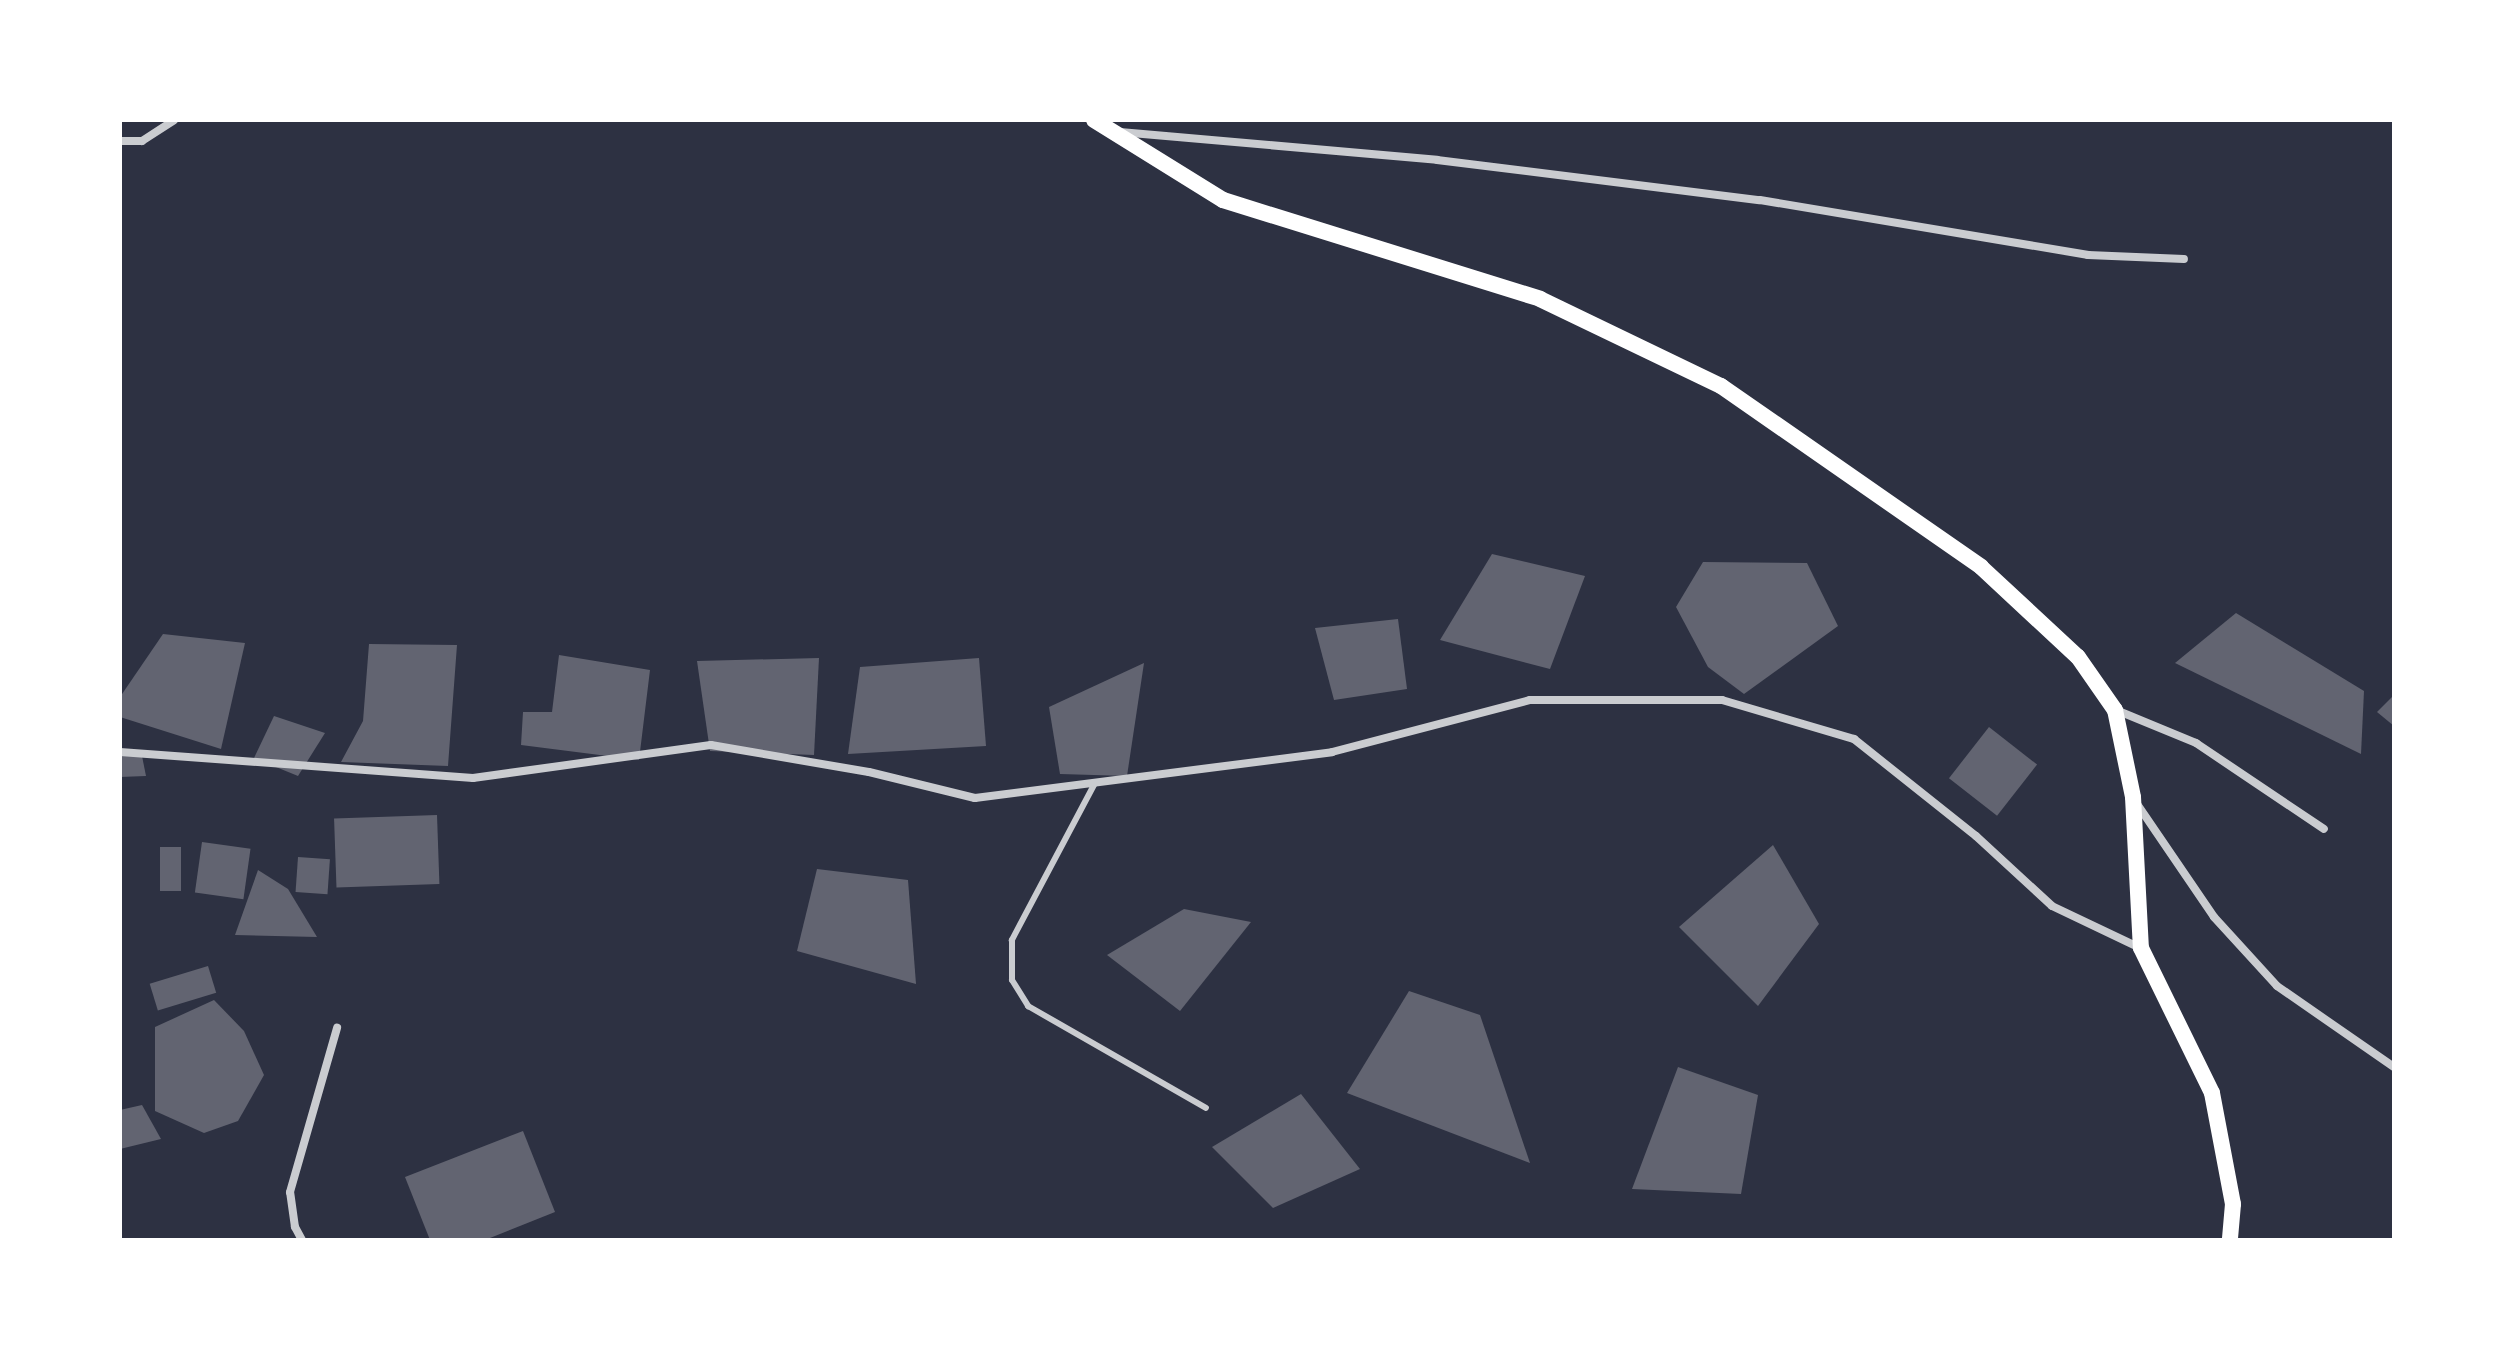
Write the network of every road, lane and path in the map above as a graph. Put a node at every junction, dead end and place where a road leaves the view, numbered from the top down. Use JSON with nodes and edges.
{"nodes":[{"id":1,"x":174,"y":120,"type":"edge"},
{"id":2,"x":1094,"y":120,"type":"edge"},
{"id":3,"x":1115,"y":132,"type":"junction"},
{"id":4,"x":120,"y":141,"type":"edge"},
{"id":5,"x":2184,"y":259,"type":"dead end"},
{"id":6,"x":2115,"y":710,"type":"junction"},
{"id":7,"x":120,"y":752,"type":"edge"},
{"id":8,"x":1095,"y":783,"type":"junction"},
{"id":9,"x":2133,"y":797,"type":"junction"},
{"id":10,"x":2324,"y":829,"type":"dead end"},
{"id":11,"x":2141,"y":948,"type":"junction"},
{"id":12,"x":337,"y":1028,"type":"dead end"},
{"id":13,"x":2394,"y":1067,"type":"edge"},
{"id":14,"x":1206,"y":1108,"type":"dead end"},
{"id":15,"x":302,"y":1240,"type":"edge"},
{"id":16,"x":2230,"y":1240,"type":"edge"}],
"edges":[{"from":1,"to":4,"type":"street"},
{"from":2,"to":3,"type":"main road"},
{"from":3,"to":5,"type":"street"},
{"from":3,"to":6,"type":"main road"},
{"from":6,"to":9,"type":"main road"},
{"from":6,"to":10,"type":"street"},
{"from":7,"to":8,"type":"street"},
{"from":8,"to":11,"type":"street"},
{"from":8,"to":14,"type":"lane"},
{"from":9,"to":11,"type":"main road"},
{"from":9,"to":13,"type":"street"},
{"from":11,"to":16,"type":"main road"},
{"from":12,"to":15,"type":"street"}]}
